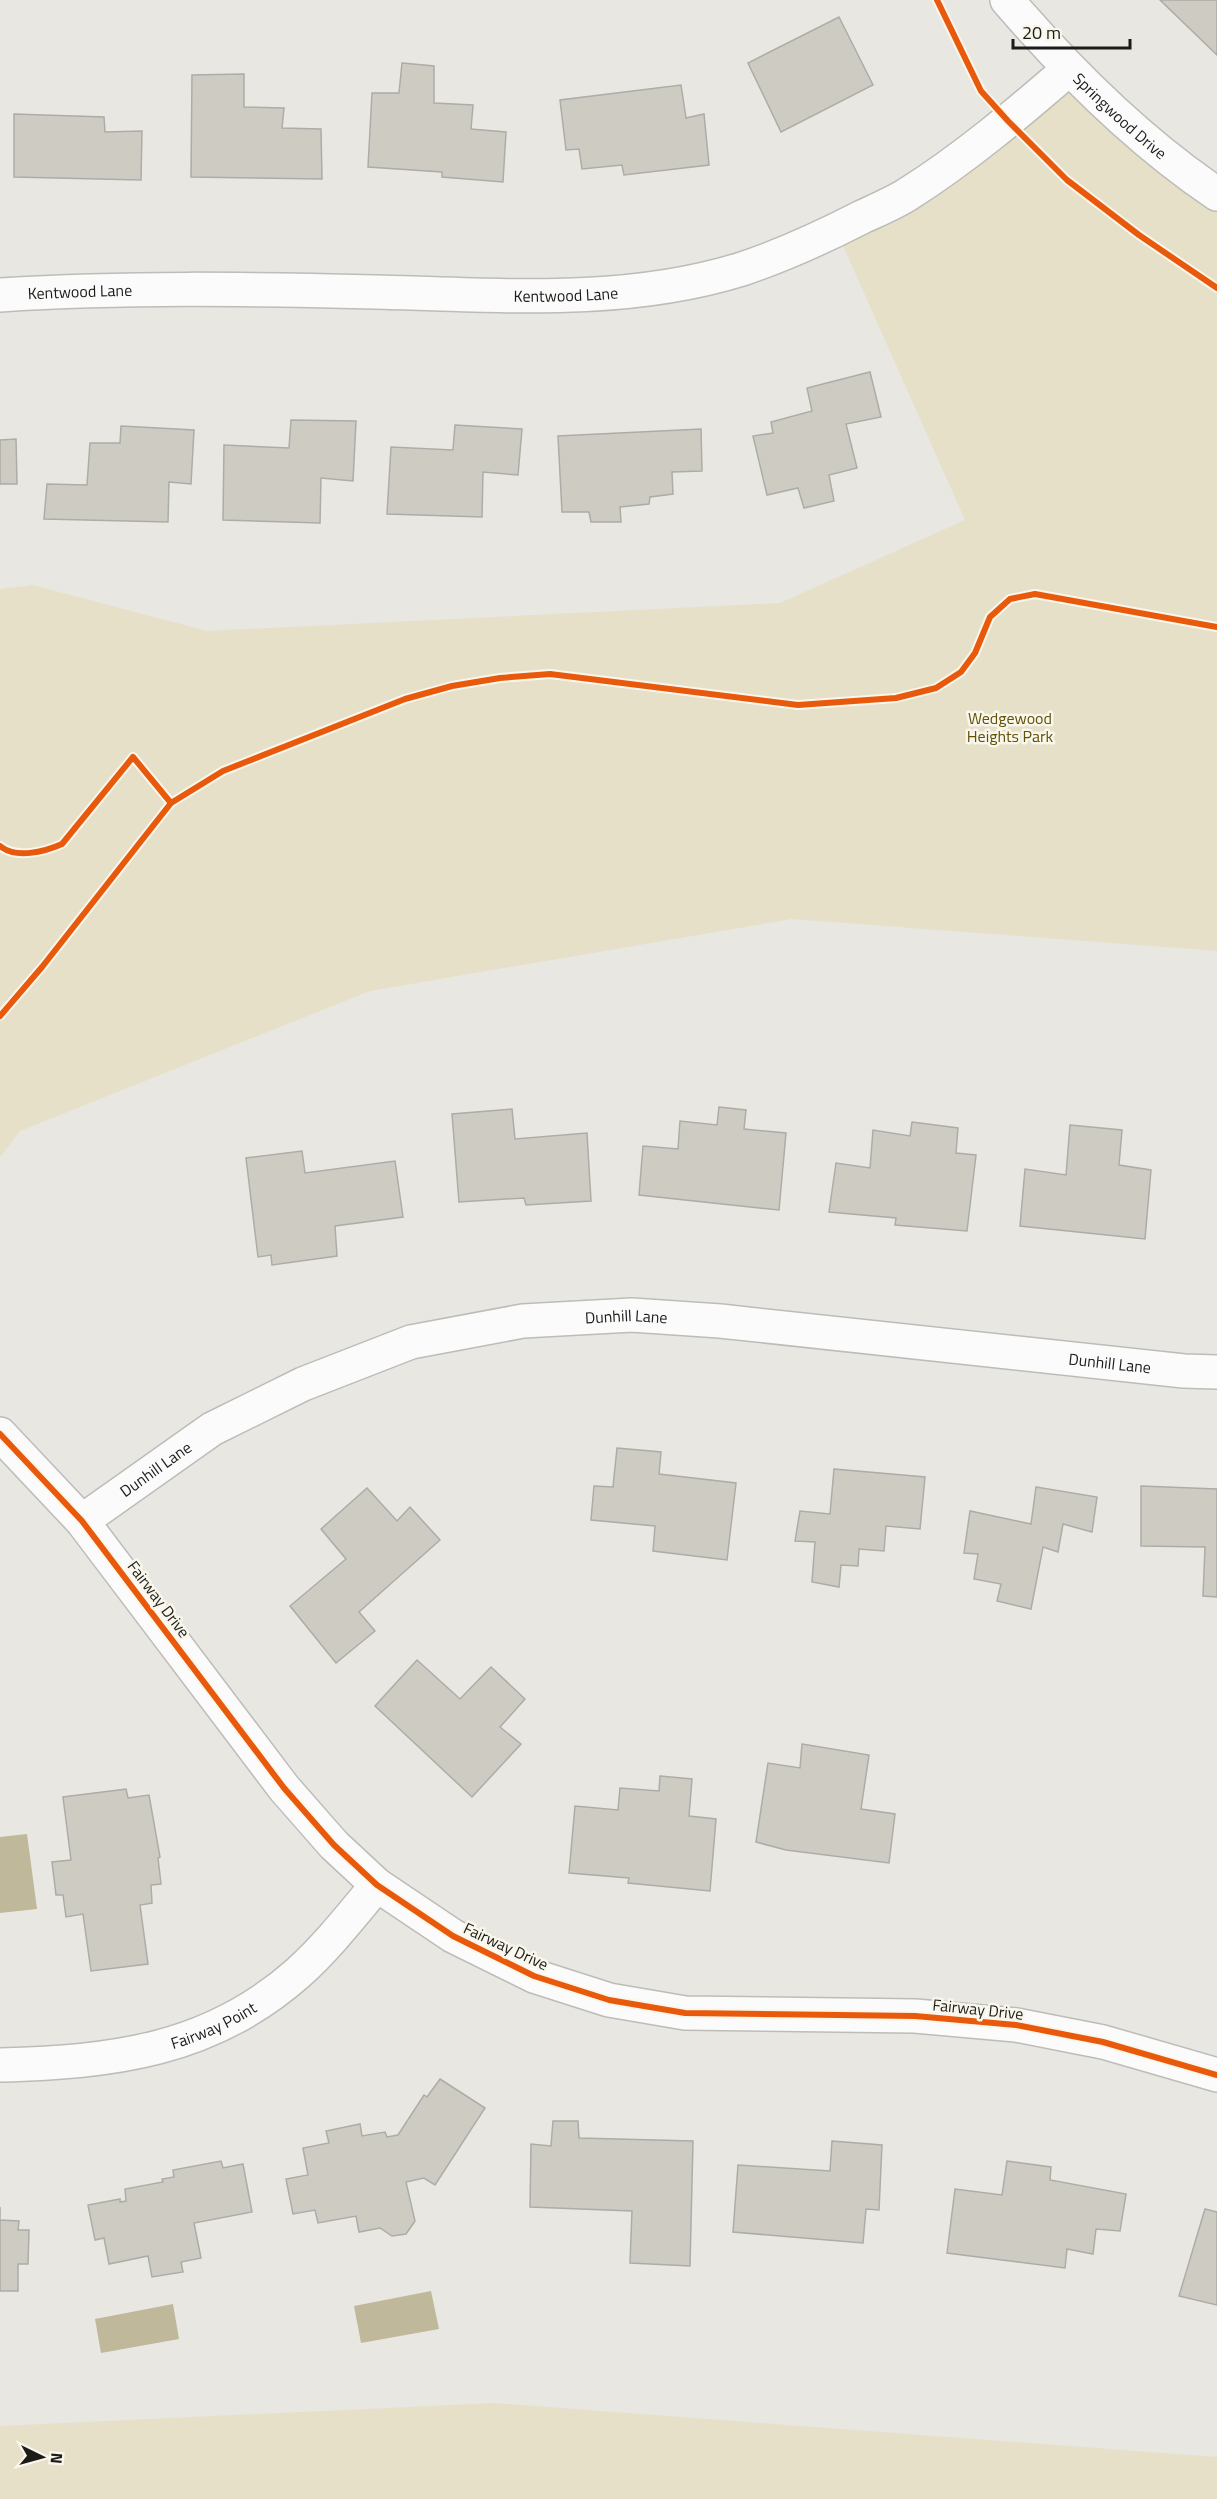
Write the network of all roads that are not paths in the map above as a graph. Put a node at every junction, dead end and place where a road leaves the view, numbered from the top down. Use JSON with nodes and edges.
{"nodes":[{"id":1,"x":1007,"y":0,"type":"edge"},
{"id":2,"x":1069,"y":69,"type":"junction"},
{"id":3,"x":1217,"y":195,"type":"edge"},
{"id":4,"x":0,"y":295,"type":"edge"},
{"id":5,"x":1217,"y":1372,"type":"edge"},
{"id":6,"x":0,"y":1434,"type":"edge"},
{"id":7,"x":82,"y":1521,"type":"junction"},
{"id":8,"x":377,"y":1885,"type":"junction"},
{"id":9,"x":0,"y":2065,"type":"edge"},
{"id":10,"x":1217,"y":2075,"type":"edge"}],
"edges":[{"from":1,"to":2,"type":"street","name":"Springwood Drive"},
{"from":2,"to":3,"type":"street","name":"Springwood Drive"},
{"from":2,"to":4,"type":"street","name":"Kentwood Lane"},
{"from":5,"to":7,"type":"street","name":"Dunhill Lane"},
{"from":6,"to":7,"type":"street","name":"Fairway Drive"},
{"from":7,"to":8,"type":"street","name":"Fairway Drive"},
{"from":8,"to":9,"type":"street","name":"Fairway Point"},
{"from":8,"to":10,"type":"street","name":"Fairway Drive"}]}
